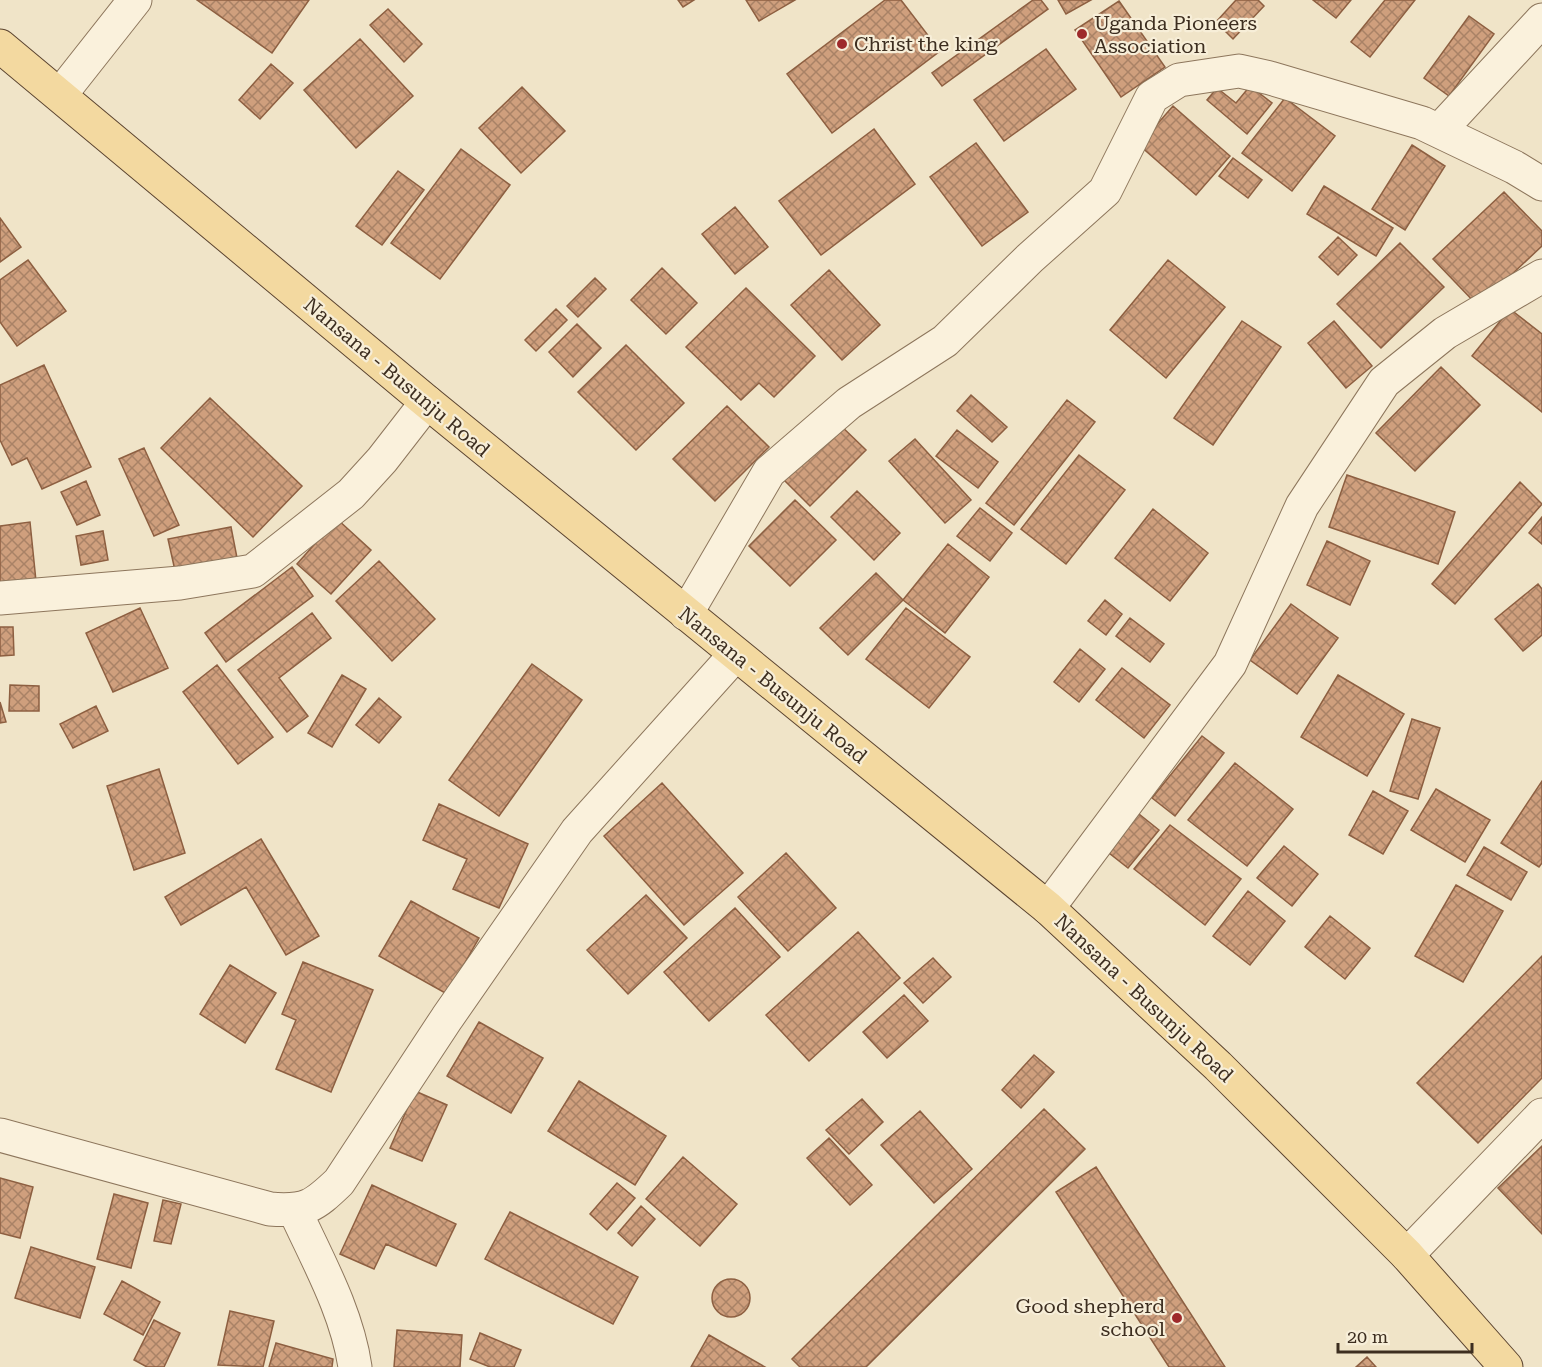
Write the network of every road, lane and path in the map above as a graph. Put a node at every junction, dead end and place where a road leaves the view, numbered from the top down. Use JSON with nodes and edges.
{"nodes":[{"id":1,"x":135,"y":0,"type":"edge"},
{"id":2,"x":1542,"y":20,"type":"edge"},
{"id":3,"x":0,"y":46,"type":"edge"},
{"id":4,"x":60,"y":95,"type":"junction"},
{"id":5,"x":1439,"y":131,"type":"junction"},
{"id":6,"x":1542,"y":184,"type":"edge"},
{"id":7,"x":1542,"y":276,"type":"edge"},
{"id":8,"x":427,"y":402,"type":"junction"},
{"id":9,"x":0,"y":598,"type":"edge"},
{"id":10,"x":686,"y":614,"type":"junction"},
{"id":11,"x":735,"y":655,"type":"junction"},
{"id":12,"x":1048,"y":908,"type":"junction"},
{"id":13,"x":1542,"y":1115,"type":"edge"},
{"id":14,"x":0,"y":1135,"type":"edge"},
{"id":15,"x":295,"y":1211,"type":"junction"},
{"id":16,"x":1407,"y":1255,"type":"junction"},
{"id":17,"x":355,"y":1367,"type":"edge"},
{"id":18,"x":1506,"y":1367,"type":"edge"}],
"edges":[{"from":1,"to":4,"type":"street"},
{"from":2,"to":5,"type":"street"},
{"from":3,"to":4,"type":"main road","name":"Nansana - Busunju Road"},
{"from":4,"to":8,"type":"main road","name":"Nansana - Busunju Road"},
{"from":5,"to":6,"type":"street"},
{"from":5,"to":10,"type":"street"},
{"from":7,"to":12,"type":"street"},
{"from":8,"to":9,"type":"street"},
{"from":8,"to":10,"type":"main road","name":"Nansana - Busunju Road"},
{"from":10,"to":11,"type":"main road","name":"Nansana - Busunju Road"},
{"from":11,"to":12,"type":"main road","name":"Nansana - Busunju Road"},
{"from":11,"to":15,"type":"street"},
{"from":12,"to":16,"type":"main road","name":"Nansana - Busunju Road"},
{"from":13,"to":16,"type":"street"},
{"from":14,"to":15,"type":"street"},
{"from":15,"to":17,"type":"street"},
{"from":16,"to":18,"type":"main road","name":"Nansana - Busunju Road"}]}
